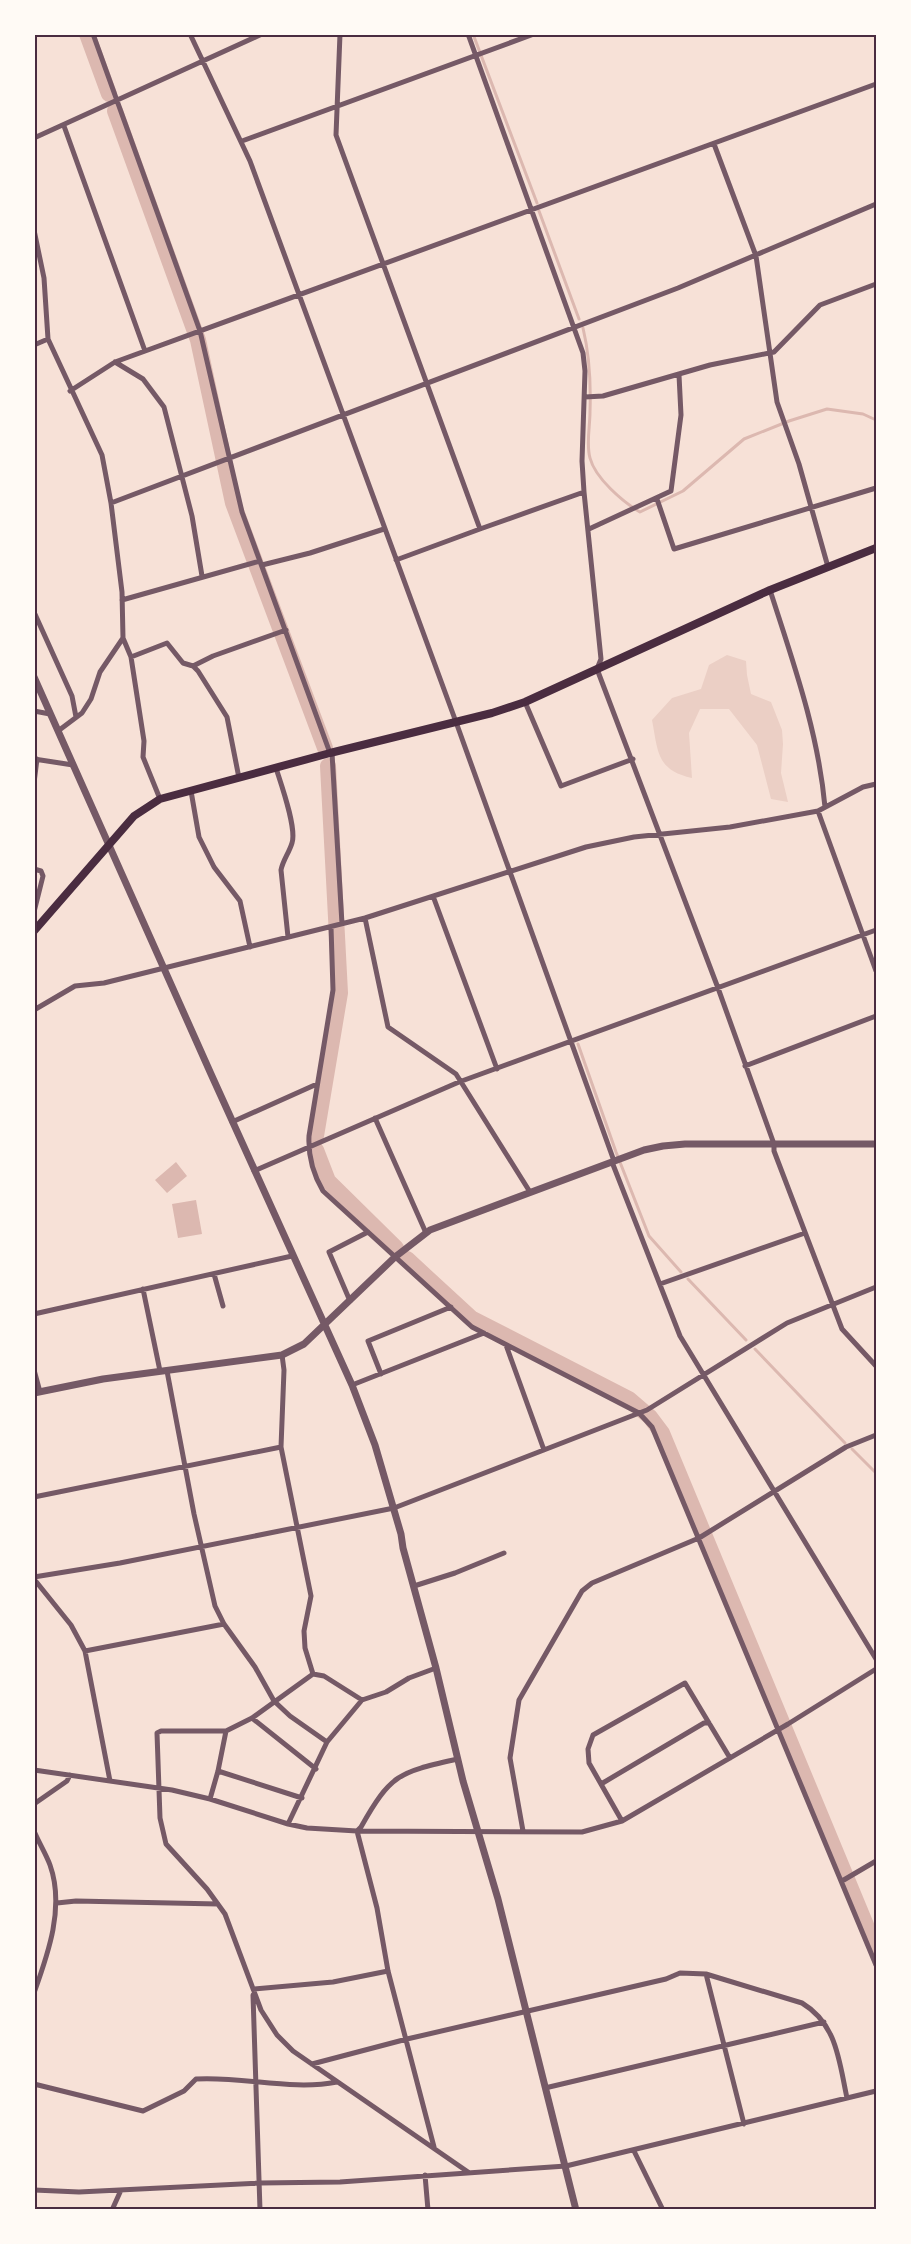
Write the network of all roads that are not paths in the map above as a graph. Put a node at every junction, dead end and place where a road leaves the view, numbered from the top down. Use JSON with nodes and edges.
{"nodes":[{"id":1,"x":93,"y":34,"type":"edge"},
{"id":2,"x":190,"y":34,"type":"edge"},
{"id":3,"x":262,"y":34,"type":"edge"},
{"id":4,"x":339,"y":34,"type":"edge"},
{"id":5,"x":468,"y":34,"type":"edge"},
{"id":6,"x":534,"y":34,"type":"edge"},
{"id":7,"x":479,"y":55,"type":"junction"},
{"id":8,"x":204,"y":62,"type":"junction"},
{"id":9,"x":876,"y":84,"type":"edge"},
{"id":10,"x":116,"y":102,"type":"junction"},
{"id":11,"x":337,"y":107,"type":"junction"},
{"id":12,"x":64,"y":126,"type":"junction"},
{"id":13,"x":34,"y":138,"type":"edge"},
{"id":14,"x":242,"y":141,"type":"junction"},
{"id":15,"x":714,"y":144,"type":"junction"},
{"id":16,"x":876,"y":204,"type":"edge"},
{"id":17,"x":532,"y":210,"type":"junction"},
{"id":18,"x":34,"y":230,"type":"edge"},
{"id":19,"x":756,"y":256,"type":"junction"},
{"id":20,"x":383,"y":264,"type":"junction"},
{"id":21,"x":876,"y":284,"type":"edge"},
{"id":22,"x":300,"y":294,"type":"junction"},
{"id":23,"x":574,"y":326,"type":"junction"},
{"id":24,"x":197,"y":332,"type":"junction"},
{"id":25,"x":48,"y":339,"type":"junction"},
{"id":26,"x":34,"y":345,"type":"edge"},
{"id":27,"x":145,"y":351,"type":"junction"},
{"id":28,"x":769,"y":353,"type":"junction"},
{"id":29,"x":115,"y":362,"type":"junction"},
{"id":30,"x":680,"y":375,"type":"junction"},
{"id":31,"x":427,"y":382,"type":"junction"},
{"id":32,"x":70,"y":391,"type":"junction"},
{"id":33,"x":589,"y":397,"type":"junction"},
{"id":34,"x":344,"y":415,"type":"junction"},
{"id":35,"x":228,"y":459,"type":"junction"},
{"id":36,"x":182,"y":476,"type":"junction"},
{"id":37,"x":876,"y":488,"type":"edge"},
{"id":38,"x":584,"y":492,"type":"junction"},
{"id":39,"x":658,"y":502,"type":"junction"},
{"id":40,"x":111,"y":503,"type":"junction"},
{"id":41,"x":809,"y":507,"type":"junction"},
{"id":42,"x":384,"y":529,"type":"junction"},
{"id":43,"x":480,"y":529,"type":"junction"},
{"id":44,"x":589,"y":529,"type":"junction"},
{"id":45,"x":876,"y":548,"type":"edge"},
{"id":46,"x":396,"y":560,"type":"junction"},
{"id":47,"x":259,"y":562,"type":"junction"},
{"id":48,"x":828,"y":567,"type":"junction"},
{"id":49,"x":202,"y":576,"type":"junction"},
{"id":50,"x":770,"y":590,"type":"junction"},
{"id":51,"x":122,"y":600,"type":"junction"},
{"id":52,"x":34,"y":612,"type":"edge"},
{"id":53,"x":283,"y":631,"type":"junction"},
{"id":54,"x":123,"y":638,"type":"junction"},
{"id":55,"x":131,"y":657,"type":"junction"},
{"id":56,"x":193,"y":666,"type":"junction"},
{"id":57,"x":597,"y":669,"type":"junction"},
{"id":58,"x":34,"y":677,"type":"edge"},
{"id":59,"x":525,"y":702,"type":"junction"},
{"id":60,"x":34,"y":711,"type":"edge"},
{"id":61,"x":50,"y":714,"type":"junction"},
{"id":62,"x":76,"y":717,"type":"junction"},
{"id":63,"x":456,"y":722,"type":"junction"},
{"id":64,"x":58,"y":731,"type":"junction"},
{"id":65,"x":331,"y":753,"type":"junction"},
{"id":66,"x":36,"y":759,"type":"edge"},
{"id":67,"x":633,"y":759,"type":"junction"},
{"id":68,"x":73,"y":765,"type":"junction"},
{"id":69,"x":276,"y":768,"type":"junction"},
{"id":70,"x":239,"y":778,"type":"junction"},
{"id":71,"x":34,"y":783,"type":"edge"},
{"id":72,"x":876,"y":784,"type":"edge"},
{"id":73,"x":191,"y":791,"type":"junction"},
{"id":74,"x":160,"y":799,"type":"junction"},
{"id":75,"x":825,"y":807,"type":"junction"},
{"id":76,"x":818,"y":811,"type":"junction"},
{"id":77,"x":660,"y":834,"type":"junction"},
{"id":78,"x":109,"y":844,"type":"junction"},
{"id":79,"x":34,"y":869,"type":"edge"},
{"id":80,"x":510,"y":871,"type":"junction"},
{"id":81,"x":432,"y":896,"type":"junction"},
{"id":82,"x":34,"y":912,"type":"edge"},
{"id":83,"x":365,"y":918,"type":"junction"},
{"id":84,"x":336,"y":925,"type":"junction"},
{"id":85,"x":876,"y":930,"type":"edge"},
{"id":86,"x":34,"y":931,"type":"edge"},
{"id":87,"x":864,"y":935,"type":"junction"},
{"id":88,"x":288,"y":937,"type":"junction"},
{"id":89,"x":250,"y":946,"type":"junction"},
{"id":90,"x":164,"y":967,"type":"junction"},
{"id":91,"x":876,"y":971,"type":"edge"},
{"id":92,"x":718,"y":988,"type":"junction"},
{"id":93,"x":34,"y":1010,"type":"edge"},
{"id":94,"x":876,"y":1016,"type":"edge"},
{"id":95,"x":572,"y":1041,"type":"junction"},
{"id":96,"x":745,"y":1066,"type":"junction"},
{"id":97,"x":497,"y":1069,"type":"junction"},
{"id":98,"x":459,"y":1082,"type":"junction"},
{"id":99,"x":317,"y":1084,"type":"junction"},
{"id":100,"x":375,"y":1118,"type":"junction"},
{"id":101,"x":232,"y":1122,"type":"junction"},
{"id":102,"x":774,"y":1144,"type":"junction"},
{"id":103,"x":876,"y":1144,"type":"edge"},
{"id":104,"x":308,"y":1147,"type":"junction"},
{"id":105,"x":616,"y":1160,"type":"junction"},
{"id":106,"x":254,"y":1171,"type":"junction"},
{"id":107,"x":530,"y":1192,"type":"junction"},
{"id":108,"x":368,"y":1232,"type":"junction"},
{"id":109,"x":426,"y":1233,"type":"junction"},
{"id":110,"x":806,"y":1233,"type":"junction"},
{"id":111,"x":292,"y":1256,"type":"junction"},
{"id":112,"x":395,"y":1257,"type":"junction"},
{"id":113,"x":214,"y":1274,"type":"junction"},
{"id":114,"x":660,"y":1284,"type":"junction"},
{"id":115,"x":876,"y":1287,"type":"edge"},
{"id":116,"x":143,"y":1289,"type":"junction"},
{"id":117,"x":350,"y":1301,"type":"junction"},
{"id":118,"x":832,"y":1304,"type":"junction"},
{"id":119,"x":222,"y":1306,"type":"dead end"},
{"id":120,"x":450,"y":1306,"type":"junction"},
{"id":121,"x":34,"y":1314,"type":"edge"},
{"id":122,"x":324,"y":1326,"type":"junction"},
{"id":123,"x":484,"y":1333,"type":"junction"},
{"id":124,"x":507,"y":1345,"type":"junction"},
{"id":125,"x":282,"y":1355,"type":"junction"},
{"id":126,"x":876,"y":1366,"type":"edge"},
{"id":127,"x":34,"y":1370,"type":"edge"},
{"id":128,"x":164,"y":1371,"type":"junction"},
{"id":129,"x":381,"y":1374,"type":"junction"},
{"id":130,"x":703,"y":1377,"type":"junction"},
{"id":131,"x":352,"y":1385,"type":"junction"},
{"id":132,"x":37,"y":1392,"type":"edge"},
{"id":133,"x":640,"y":1413,"type":"junction"},
{"id":134,"x":876,"y":1435,"type":"edge"},
{"id":135,"x":281,"y":1447,"type":"junction"},
{"id":136,"x":544,"y":1450,"type":"junction"},
{"id":137,"x":185,"y":1467,"type":"junction"},
{"id":138,"x":774,"y":1493,"type":"junction"},
{"id":139,"x":34,"y":1497,"type":"edge"},
{"id":140,"x":393,"y":1508,"type":"junction"},
{"id":141,"x":297,"y":1528,"type":"junction"},
{"id":142,"x":700,"y":1537,"type":"junction"},
{"id":143,"x":201,"y":1546,"type":"junction"},
{"id":144,"x":504,"y":1554,"type":"dead end"},
{"id":145,"x":34,"y":1578,"type":"edge"},
{"id":146,"x":414,"y":1586,"type":"junction"},
{"id":147,"x":224,"y":1624,"type":"junction"},
{"id":148,"x":85,"y":1651,"type":"junction"},
{"id":149,"x":876,"y":1659,"type":"edge"},
{"id":150,"x":436,"y":1668,"type":"junction"},
{"id":151,"x":876,"y":1669,"type":"edge"},
{"id":152,"x":313,"y":1674,"type":"junction"},
{"id":153,"x":362,"y":1700,"type":"junction"},
{"id":154,"x":274,"y":1701,"type":"junction"},
{"id":155,"x":252,"y":1718,"type":"junction"},
{"id":156,"x":709,"y":1723,"type":"junction"},
{"id":157,"x":780,"y":1729,"type":"junction"},
{"id":158,"x":226,"y":1731,"type":"junction"},
{"id":159,"x":327,"y":1742,"type":"junction"},
{"id":160,"x":730,"y":1758,"type":"junction"},
{"id":161,"x":458,"y":1759,"type":"junction"},
{"id":162,"x":316,"y":1769,"type":"junction"},
{"id":163,"x":34,"y":1770,"type":"edge"},
{"id":164,"x":218,"y":1771,"type":"junction"},
{"id":165,"x":70,"y":1775,"type":"junction"},
{"id":166,"x":110,"y":1781,"type":"junction"},
{"id":167,"x":601,"y":1784,"type":"junction"},
{"id":168,"x":159,"y":1788,"type":"junction"},
{"id":169,"x":302,"y":1798,"type":"junction"},
{"id":170,"x":210,"y":1799,"type":"junction"},
{"id":171,"x":34,"y":1804,"type":"edge"},
{"id":172,"x":622,"y":1821,"type":"junction"},
{"id":173,"x":288,"y":1824,"type":"junction"},
{"id":174,"x":357,"y":1830,"type":"junction"},
{"id":175,"x":478,"y":1831,"type":"junction"},
{"id":176,"x":523,"y":1831,"type":"junction"},
{"id":177,"x":34,"y":1832,"type":"edge"},
{"id":178,"x":876,"y":1861,"type":"edge"},
{"id":179,"x":845,"y":1879,"type":"junction"},
{"id":180,"x":57,"y":1904,"type":"junction"},
{"id":181,"x":218,"y":1904,"type":"junction"},
{"id":182,"x":876,"y":1965,"type":"edge"},
{"id":183,"x":388,"y":1971,"type":"junction"},
{"id":184,"x":706,"y":1974,"type":"junction"},
{"id":185,"x":253,"y":1989,"type":"junction"},
{"id":186,"x":34,"y":1994,"type":"edge"},
{"id":187,"x":526,"y":2012,"type":"junction"},
{"id":188,"x":824,"y":2022,"type":"junction"},
{"id":189,"x":407,"y":2039,"type":"junction"},
{"id":190,"x":724,"y":2045,"type":"junction"},
{"id":191,"x":312,"y":2064,"type":"junction"},
{"id":192,"x":256,"y":2081,"type":"junction"},
{"id":193,"x":337,"y":2082,"type":"junction"},
{"id":194,"x":34,"y":2084,"type":"edge"},
{"id":195,"x":545,"y":2088,"type":"junction"},
{"id":196,"x":876,"y":2091,"type":"edge"},
{"id":197,"x":846,"y":2098,"type":"junction"},
{"id":198,"x":744,"y":2124,"type":"junction"},
{"id":199,"x":434,"y":2147,"type":"junction"},
{"id":200,"x":634,"y":2151,"type":"junction"},
{"id":201,"x":566,"y":2166,"type":"junction"},
{"id":202,"x":468,"y":2172,"type":"junction"},
{"id":203,"x":425,"y":2175,"type":"junction"},
{"id":204,"x":260,"y":2183,"type":"junction"},
{"id":205,"x":34,"y":2190,"type":"edge"},
{"id":206,"x":121,"y":2190,"type":"junction"},
{"id":207,"x":112,"y":2210,"type":"edge"},
{"id":208,"x":260,"y":2210,"type":"edge"},
{"id":209,"x":428,"y":2210,"type":"edge"},
{"id":210,"x":576,"y":2210,"type":"edge"},
{"id":211,"x":663,"y":2210,"type":"edge"}],
"edges":[{"from":1,"to":10,"type":"street"},
{"from":2,"to":8,"type":"street"},
{"from":3,"to":8,"type":"street"},
{"from":4,"to":11,"type":"street"},
{"from":5,"to":7,"type":"street"},
{"from":6,"to":7,"type":"street"},
{"from":7,"to":11,"type":"street"},
{"from":7,"to":17,"type":"street"},
{"from":8,"to":10,"type":"street"},
{"from":8,"to":14,"type":"street"},
{"from":9,"to":15,"type":"street"},
{"from":10,"to":12,"type":"street"},
{"from":10,"to":24,"type":"street"},
{"from":11,"to":14,"type":"street"},
{"from":11,"to":20,"type":"street"},
{"from":12,"to":13,"type":"street"},
{"from":12,"to":27,"type":"street"},
{"from":14,"to":22,"type":"street"},
{"from":15,"to":17,"type":"street"},
{"from":15,"to":19,"type":"street"},
{"from":16,"to":19,"type":"street"},
{"from":17,"to":20,"type":"street"},
{"from":17,"to":23,"type":"street"},
{"from":18,"to":25,"type":"street"},
{"from":19,"to":23,"type":"street"},
{"from":19,"to":28,"type":"street"},
{"from":20,"to":22,"type":"street"},
{"from":20,"to":31,"type":"street"},
{"from":21,"to":28,"type":"street"},
{"from":22,"to":24,"type":"street"},
{"from":22,"to":34,"type":"street"},
{"from":23,"to":31,"type":"street"},
{"from":23,"to":33,"type":"street"},
{"from":24,"to":27,"type":"street"},
{"from":24,"to":35,"type":"street"},
{"from":25,"to":26,"type":"street"},
{"from":25,"to":32,"type":"street"},
{"from":27,"to":29,"type":"street"},
{"from":28,"to":30,"type":"street"},
{"from":28,"to":41,"type":"street"},
{"from":29,"to":32,"type":"street"},
{"from":29,"to":36,"type":"street"},
{"from":30,"to":33,"type":"street"},
{"from":30,"to":39,"type":"street"},
{"from":31,"to":34,"type":"street"},
{"from":31,"to":43,"type":"street"},
{"from":32,"to":40,"type":"street"},
{"from":33,"to":38,"type":"street"},
{"from":34,"to":35,"type":"street"},
{"from":34,"to":42,"type":"street"},
{"from":35,"to":36,"type":"street"},
{"from":35,"to":47,"type":"street"},
{"from":36,"to":40,"type":"street"},
{"from":36,"to":49,"type":"street"},
{"from":37,"to":41,"type":"street"},
{"from":38,"to":43,"type":"street"},
{"from":38,"to":44,"type":"street"},
{"from":39,"to":41,"type":"street"},
{"from":39,"to":44,"type":"street"},
{"from":40,"to":51,"type":"street"},
{"from":41,"to":48,"type":"street"},
{"from":42,"to":46,"type":"street"},
{"from":42,"to":47,"type":"street"},
{"from":43,"to":46,"type":"street"},
{"from":44,"to":57,"type":"street"},
{"from":45,"to":48,"type":"main road"},
{"from":46,"to":63,"type":"street"},
{"from":47,"to":49,"type":"street"},
{"from":47,"to":53,"type":"street"},
{"from":48,"to":50,"type":"main road"},
{"from":49,"to":51,"type":"street"},
{"from":50,"to":57,"type":"main road"},
{"from":50,"to":75,"type":"street"},
{"from":51,"to":54,"type":"street"},
{"from":52,"to":62,"type":"street"},
{"from":53,"to":56,"type":"street"},
{"from":53,"to":65,"type":"street"},
{"from":54,"to":55,"type":"street"},
{"from":54,"to":62,"type":"street"},
{"from":55,"to":56,"type":"street"},
{"from":55,"to":74,"type":"street"},
{"from":56,"to":70,"type":"street"},
{"from":57,"to":59,"type":"main road"},
{"from":57,"to":67,"type":"street"},
{"from":58,"to":61,"type":"street"},
{"from":59,"to":63,"type":"main road"},
{"from":59,"to":67,"type":"street"},
{"from":60,"to":61,"type":"street"},
{"from":61,"to":64,"type":"street"},
{"from":62,"to":64,"type":"street"},
{"from":63,"to":65,"type":"main road"},
{"from":63,"to":80,"type":"street"},
{"from":64,"to":68,"type":"street"},
{"from":65,"to":69,"type":"main road"},
{"from":65,"to":84,"type":"street"},
{"from":66,"to":68,"type":"street"},
{"from":66,"to":71,"type":"street"},
{"from":67,"to":77,"type":"street"},
{"from":68,"to":78,"type":"street"},
{"from":69,"to":70,"type":"main road"},
{"from":69,"to":88,"type":"street"},
{"from":70,"to":73,"type":"main road"},
{"from":72,"to":75,"type":"street"},
{"from":73,"to":74,"type":"main road"},
{"from":73,"to":89,"type":"street"},
{"from":74,"to":78,"type":"main road"},
{"from":75,"to":76,"type":"street"},
{"from":76,"to":77,"type":"street"},
{"from":76,"to":87,"type":"street"},
{"from":77,"to":80,"type":"street"},
{"from":77,"to":92,"type":"street"},
{"from":78,"to":86,"type":"main road"},
{"from":78,"to":90,"type":"street"},
{"from":79,"to":82,"type":"street"},
{"from":80,"to":81,"type":"street"},
{"from":80,"to":95,"type":"street"},
{"from":81,"to":83,"type":"street"},
{"from":81,"to":97,"type":"street"},
{"from":83,"to":84,"type":"street"},
{"from":83,"to":98,"type":"street"},
{"from":84,"to":88,"type":"street"},
{"from":84,"to":99,"type":"street"},
{"from":85,"to":87,"type":"street"},
{"from":87,"to":91,"type":"street"},
{"from":87,"to":92,"type":"street"},
{"from":88,"to":89,"type":"street"},
{"from":89,"to":90,"type":"street"},
{"from":90,"to":93,"type":"street"},
{"from":90,"to":101,"type":"street"},
{"from":92,"to":95,"type":"street"},
{"from":92,"to":96,"type":"street"},
{"from":94,"to":96,"type":"street"},
{"from":95,"to":97,"type":"street"},
{"from":95,"to":105,"type":"street"},
{"from":96,"to":102,"type":"street"},
{"from":97,"to":98,"type":"street"},
{"from":98,"to":100,"type":"street"},
{"from":98,"to":107,"type":"street"},
{"from":99,"to":101,"type":"street"},
{"from":99,"to":104,"type":"street"},
{"from":100,"to":104,"type":"street"},
{"from":100,"to":109,"type":"street"},
{"from":101,"to":106,"type":"street"},
{"from":102,"to":103,"type":"street"},
{"from":102,"to":105,"type":"street"},
{"from":102,"to":110,"type":"street"},
{"from":104,"to":106,"type":"street"},
{"from":104,"to":108,"type":"street"},
{"from":105,"to":107,"type":"street"},
{"from":105,"to":114,"type":"street"},
{"from":106,"to":111,"type":"street"},
{"from":107,"to":109,"type":"street"},
{"from":108,"to":112,"type":"street"},
{"from":108,"to":117,"type":"street"},
{"from":109,"to":112,"type":"street"},
{"from":110,"to":114,"type":"street"},
{"from":110,"to":118,"type":"street"},
{"from":111,"to":113,"type":"street"},
{"from":111,"to":122,"type":"street"},
{"from":112,"to":117,"type":"street"},
{"from":112,"to":120,"type":"street"},
{"from":113,"to":116,"type":"street"},
{"from":113,"to":119,"type":"street"},
{"from":114,"to":130,"type":"street"},
{"from":115,"to":118,"type":"street"},
{"from":116,"to":121,"type":"street"},
{"from":116,"to":128,"type":"street"},
{"from":117,"to":122,"type":"street"},
{"from":118,"to":126,"type":"street"},
{"from":118,"to":130,"type":"street"},
{"from":120,"to":123,"type":"street"},
{"from":120,"to":129,"type":"street"},
{"from":122,"to":125,"type":"street"},
{"from":122,"to":131,"type":"street"},
{"from":123,"to":124,"type":"street"},
{"from":123,"to":129,"type":"street"},
{"from":124,"to":133,"type":"street"},
{"from":124,"to":136,"type":"street"},
{"from":125,"to":128,"type":"street"},
{"from":125,"to":135,"type":"street"},
{"from":127,"to":132,"type":"street"},
{"from":128,"to":132,"type":"street"},
{"from":128,"to":137,"type":"street"},
{"from":129,"to":131,"type":"street"},
{"from":130,"to":133,"type":"street"},
{"from":130,"to":138,"type":"street"},
{"from":131,"to":140,"type":"street"},
{"from":133,"to":136,"type":"street"},
{"from":133,"to":142,"type":"street"},
{"from":134,"to":138,"type":"street"},
{"from":135,"to":137,"type":"street"},
{"from":135,"to":141,"type":"street"},
{"from":136,"to":140,"type":"street"},
{"from":137,"to":139,"type":"street"},
{"from":137,"to":143,"type":"street"},
{"from":138,"to":142,"type":"street"},
{"from":138,"to":149,"type":"street"},
{"from":140,"to":141,"type":"street"},
{"from":140,"to":146,"type":"street"},
{"from":141,"to":143,"type":"street"},
{"from":141,"to":152,"type":"street"},
{"from":142,"to":157,"type":"street"},
{"from":142,"to":176,"type":"street"},
{"from":143,"to":145,"type":"street"},
{"from":143,"to":147,"type":"street"},
{"from":144,"to":146,"type":"street"},
{"from":145,"to":148,"type":"street"},
{"from":146,"to":150,"type":"street"},
{"from":147,"to":148,"type":"street"},
{"from":147,"to":154,"type":"street"},
{"from":148,"to":166,"type":"street"},
{"from":150,"to":153,"type":"street"},
{"from":150,"to":161,"type":"street"},
{"from":151,"to":157,"type":"street"},
{"from":152,"to":153,"type":"street"},
{"from":152,"to":154,"type":"street"},
{"from":153,"to":159,"type":"street"},
{"from":154,"to":155,"type":"street"},
{"from":154,"to":159,"type":"street"},
{"from":155,"to":158,"type":"street"},
{"from":155,"to":162,"type":"street"},
{"from":156,"to":160,"type":"street"},
{"from":156,"to":167,"type":"street"},
{"from":156,"to":167,"type":"street"},
{"from":157,"to":160,"type":"street"},
{"from":157,"to":179,"type":"street"},
{"from":158,"to":164,"type":"street"},
{"from":158,"to":168,"type":"street"},
{"from":159,"to":162,"type":"street"},
{"from":160,"to":172,"type":"street"},
{"from":161,"to":174,"type":"street"},
{"from":161,"to":175,"type":"street"},
{"from":162,"to":169,"type":"street"},
{"from":163,"to":165,"type":"street"},
{"from":164,"to":169,"type":"street"},
{"from":164,"to":170,"type":"street"},
{"from":165,"to":166,"type":"street"},
{"from":165,"to":171,"type":"street"},
{"from":166,"to":168,"type":"street"},
{"from":167,"to":172,"type":"street"},
{"from":168,"to":170,"type":"street"},
{"from":168,"to":181,"type":"street"},
{"from":169,"to":173,"type":"street"},
{"from":170,"to":173,"type":"street"},
{"from":172,"to":176,"type":"street"},
{"from":173,"to":174,"type":"street"},
{"from":174,"to":175,"type":"street"},
{"from":174,"to":183,"type":"street"},
{"from":175,"to":176,"type":"street"},
{"from":175,"to":187,"type":"street"},
{"from":177,"to":180,"type":"street"},
{"from":178,"to":179,"type":"street"},
{"from":179,"to":182,"type":"street"},
{"from":180,"to":181,"type":"street"},
{"from":180,"to":186,"type":"street"},
{"from":181,"to":185,"type":"street"},
{"from":183,"to":185,"type":"street"},
{"from":183,"to":189,"type":"street"},
{"from":184,"to":187,"type":"street"},
{"from":184,"to":188,"type":"street"},
{"from":184,"to":190,"type":"street"},
{"from":185,"to":191,"type":"street"},
{"from":185,"to":192,"type":"street"},
{"from":187,"to":189,"type":"street"},
{"from":187,"to":195,"type":"street"},
{"from":188,"to":190,"type":"street"},
{"from":188,"to":197,"type":"street"},
{"from":189,"to":191,"type":"street"},
{"from":189,"to":199,"type":"street"},
{"from":190,"to":195,"type":"street"},
{"from":190,"to":198,"type":"street"},
{"from":191,"to":193,"type":"street"},
{"from":192,"to":193,"type":"street"},
{"from":192,"to":194,"type":"street"},
{"from":192,"to":204,"type":"street"},
{"from":193,"to":199,"type":"street"},
{"from":195,"to":201,"type":"street"},
{"from":196,"to":197,"type":"street"},
{"from":197,"to":198,"type":"street"},
{"from":198,"to":200,"type":"street"},
{"from":199,"to":202,"type":"street"},
{"from":200,"to":201,"type":"street"},
{"from":200,"to":211,"type":"street"},
{"from":201,"to":202,"type":"street"},
{"from":201,"to":210,"type":"street"},
{"from":202,"to":203,"type":"street"},
{"from":203,"to":204,"type":"street"},
{"from":203,"to":209,"type":"street"},
{"from":204,"to":206,"type":"street"},
{"from":204,"to":208,"type":"street"},
{"from":205,"to":206,"type":"street"},
{"from":206,"to":207,"type":"street"}]}
